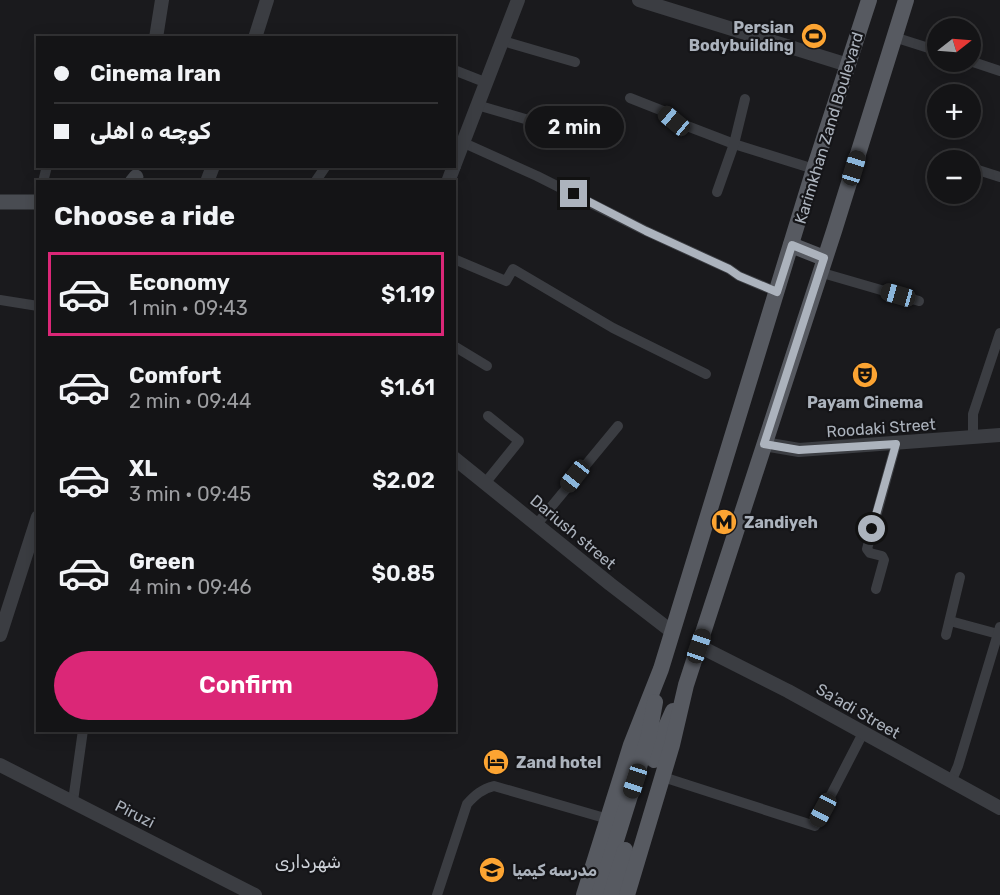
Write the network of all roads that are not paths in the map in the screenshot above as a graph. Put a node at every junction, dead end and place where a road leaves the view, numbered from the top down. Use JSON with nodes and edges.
{"nodes":[{"id":1,"x":162,"y":0,"type":"edge"},
{"id":2,"x":518,"y":0,"type":"edge"},
{"id":3,"x":639,"y":0,"type":"edge"},
{"id":4,"x":869,"y":0,"type":"edge"},
{"id":5,"x":906,"y":0,"type":"edge"},
{"id":6,"x":266,"y":3,"type":"edge"},
{"id":7,"x":156,"y":36,"type":"edge"},
{"id":8,"x":256,"y":36,"type":"edge"},
{"id":9,"x":894,"y":37,"type":"junction"},
{"id":10,"x":503,"y":41,"type":"junction"},
{"id":11,"x":927,"y":48,"type":"edge"},
{"id":12,"x":575,"y":62,"type":"dead end"},
{"id":13,"x":848,"y":65,"type":"junction"},
{"id":14,"x":981,"y":65,"type":"edge"},
{"id":15,"x":456,"y":71,"type":"edge"},
{"id":16,"x":1000,"y":71,"type":"edge"},
{"id":17,"x":487,"y":83,"type":"junction"},
{"id":18,"x":630,"y":98,"type":"dead end"},
{"id":19,"x":745,"y":99,"type":"dead end"},
{"id":20,"x":477,"y":105,"type":"junction"},
{"id":21,"x":556,"y":128,"type":"dead end"},
{"id":22,"x":464,"y":143,"type":"junction"},
{"id":23,"x":734,"y":144,"type":"junction"},
{"id":24,"x":456,"y":163,"type":"edge"},
{"id":25,"x":814,"y":169,"type":"junction"},
{"id":26,"x":981,"y":171,"type":"edge"},
{"id":27,"x":1000,"y":177,"type":"edge"},
{"id":28,"x":717,"y":192,"type":"dead end"},
{"id":29,"x":0,"y":202,"type":"edge"},
{"id":30,"x":36,"y":202,"type":"edge"},
{"id":31,"x":792,"y":245,"type":"junction"},
{"id":32,"x":456,"y":260,"type":"edge"},
{"id":33,"x":822,"y":265,"type":"junction"},
{"id":34,"x":777,"y":292,"type":"junction"},
{"id":35,"x":0,"y":300,"type":"edge"},
{"id":36,"x":919,"y":301,"type":"dead end"},
{"id":37,"x":36,"y":306,"type":"edge"},
{"id":38,"x":1000,"y":333,"type":"edge"},
{"id":39,"x":456,"y":347,"type":"edge"},
{"id":40,"x":487,"y":366,"type":"dead end"},
{"id":41,"x":706,"y":374,"type":"dead end"},
{"id":42,"x":488,"y":416,"type":"dead end"},
{"id":43,"x":618,"y":426,"type":"dead end"},
{"id":44,"x":1000,"y":435,"type":"edge"},
{"id":45,"x":973,"y":437,"type":"junction"},
{"id":46,"x":764,"y":444,"type":"junction"},
{"id":47,"x":896,"y":444,"type":"junction"},
{"id":48,"x":456,"y":460,"type":"edge"},
{"id":49,"x":486,"y":482,"type":"junction"},
{"id":50,"x":537,"y":524,"type":"junction"},
{"id":51,"x":36,"y":528,"type":"edge"},
{"id":52,"x":33,"y":544,"type":"edge"},
{"id":53,"x":960,"y":577,"type":"dead end"},
{"id":54,"x":876,"y":589,"type":"dead end"},
{"id":55,"x":950,"y":621,"type":"junction"},
{"id":56,"x":999,"y":630,"type":"edge"},
{"id":57,"x":671,"y":631,"type":"junction"},
{"id":58,"x":0,"y":635,"type":"edge"},
{"id":59,"x":946,"y":635,"type":"dead end"},
{"id":60,"x":699,"y":646,"type":"junction"},
{"id":61,"x":661,"y":669,"type":"junction"},
{"id":62,"x":686,"y":685,"type":"junction"},
{"id":63,"x":83,"y":732,"type":"edge"},
{"id":64,"x":862,"y":733,"type":"junction"},
{"id":65,"x":0,"y":765,"type":"edge"},
{"id":66,"x":663,"y":777,"type":"junction"},
{"id":67,"x":951,"y":782,"type":"junction"},
{"id":68,"x":73,"y":801,"type":"junction"},
{"id":69,"x":1000,"y":808,"type":"edge"},
{"id":70,"x":608,"y":819,"type":"junction"},
{"id":71,"x":255,"y":895,"type":"edge"},
{"id":72,"x":437,"y":895,"type":"edge"},
{"id":73,"x":584,"y":895,"type":"edge"},
{"id":74,"x":599,"y":895,"type":"edge"},
{"id":75,"x":611,"y":895,"type":"edge"},
{"id":76,"x":627,"y":895,"type":"edge"}],
"edges":[{"from":1,"to":7,"type":"street"},
{"from":2,"to":10,"type":"street"},
{"from":3,"to":13,"type":"street"},
{"from":4,"to":13,"type":"main road","name":"Karimkhan Zand Boulevard"},
{"from":5,"to":9,"type":"main road"},
{"from":6,"to":8,"type":"street"},
{"from":9,"to":11,"type":"street"},
{"from":9,"to":33,"type":"main road"},
{"from":10,"to":12,"type":"street"},
{"from":10,"to":17,"type":"street"},
{"from":13,"to":25,"type":"main road","name":"Karimkhan Zand Boulevard"},
{"from":14,"to":16,"type":"street"},
{"from":15,"to":17,"type":"street"},
{"from":17,"to":20,"type":"street"},
{"from":18,"to":23,"type":"street"},
{"from":19,"to":23,"type":"street"},
{"from":20,"to":21,"type":"street"},
{"from":20,"to":22,"type":"street"},
{"from":22,"to":24,"type":"street"},
{"from":22,"to":34,"type":"street"},
{"from":23,"to":25,"type":"street"},
{"from":23,"to":28,"type":"street"},
{"from":25,"to":31,"type":"main road","name":"Karimkhan Zand Boulevard"},
{"from":26,"to":27,"type":"street"},
{"from":29,"to":30,"type":"main road"},
{"from":31,"to":33,"type":"main road"},
{"from":31,"to":34,"type":"main road","name":"Karimkhan Zand Boulevard"},
{"from":32,"to":41,"type":"street"},
{"from":33,"to":36,"type":"street"},
{"from":33,"to":46,"type":"main road"},
{"from":34,"to":57,"type":"main road","name":"Karimkhan Zand Boulevard"},
{"from":35,"to":37,"type":"street"},
{"from":38,"to":45,"type":"street"},
{"from":39,"to":40,"type":"street"},
{"from":42,"to":49,"type":"street"},
{"from":43,"to":50,"type":"street"},
{"from":44,"to":45,"type":"street","name":"Roodaki Street"},
{"from":45,"to":47,"type":"street","name":"Roodaki Street"},
{"from":46,"to":47,"type":"street","name":"Roodaki Street"},
{"from":46,"to":60,"type":"main road"},
{"from":47,"to":54,"type":"street"},
{"from":48,"to":49,"type":"street","name":"Dariush street"},
{"from":49,"to":50,"type":"street","name":"Dariush street"},
{"from":50,"to":57,"type":"street","name":"Dariush street"},
{"from":51,"to":52,"type":"street"},
{"from":52,"to":58,"type":"street"},
{"from":53,"to":55,"type":"street"},
{"from":55,"to":56,"type":"street"},
{"from":55,"to":59,"type":"street"},
{"from":56,"to":67,"type":"street"},
{"from":57,"to":61,"type":"main road","name":"Karimkhan Zand Boulevard"},
{"from":60,"to":62,"type":"main road"},
{"from":60,"to":64,"type":"street","name":"Sa'adi Street"},
{"from":61,"to":70,"type":"main road","name":"Karimkhan Zand Boulevard"},
{"from":61,"to":74,"type":"main road","name":"Karimkhan Zand Boulevard"},
{"from":62,"to":66,"type":"main road"},
{"from":62,"to":75,"type":"main road"},
{"from":63,"to":68,"type":"street"},
{"from":64,"to":66,"type":"street"},
{"from":64,"to":67,"type":"street","name":"Sa'adi Street"},
{"from":65,"to":68,"type":"street","name":"Piruzi"},
{"from":66,"to":76,"type":"main road"},
{"from":67,"to":69,"type":"street","name":"Sa'adi Street"},
{"from":68,"to":71,"type":"street","name":"Piruzi"},
{"from":70,"to":72,"type":"street"},
{"from":70,"to":73,"type":"main road","name":"Karimkhan Zand Boulevard"}]}
